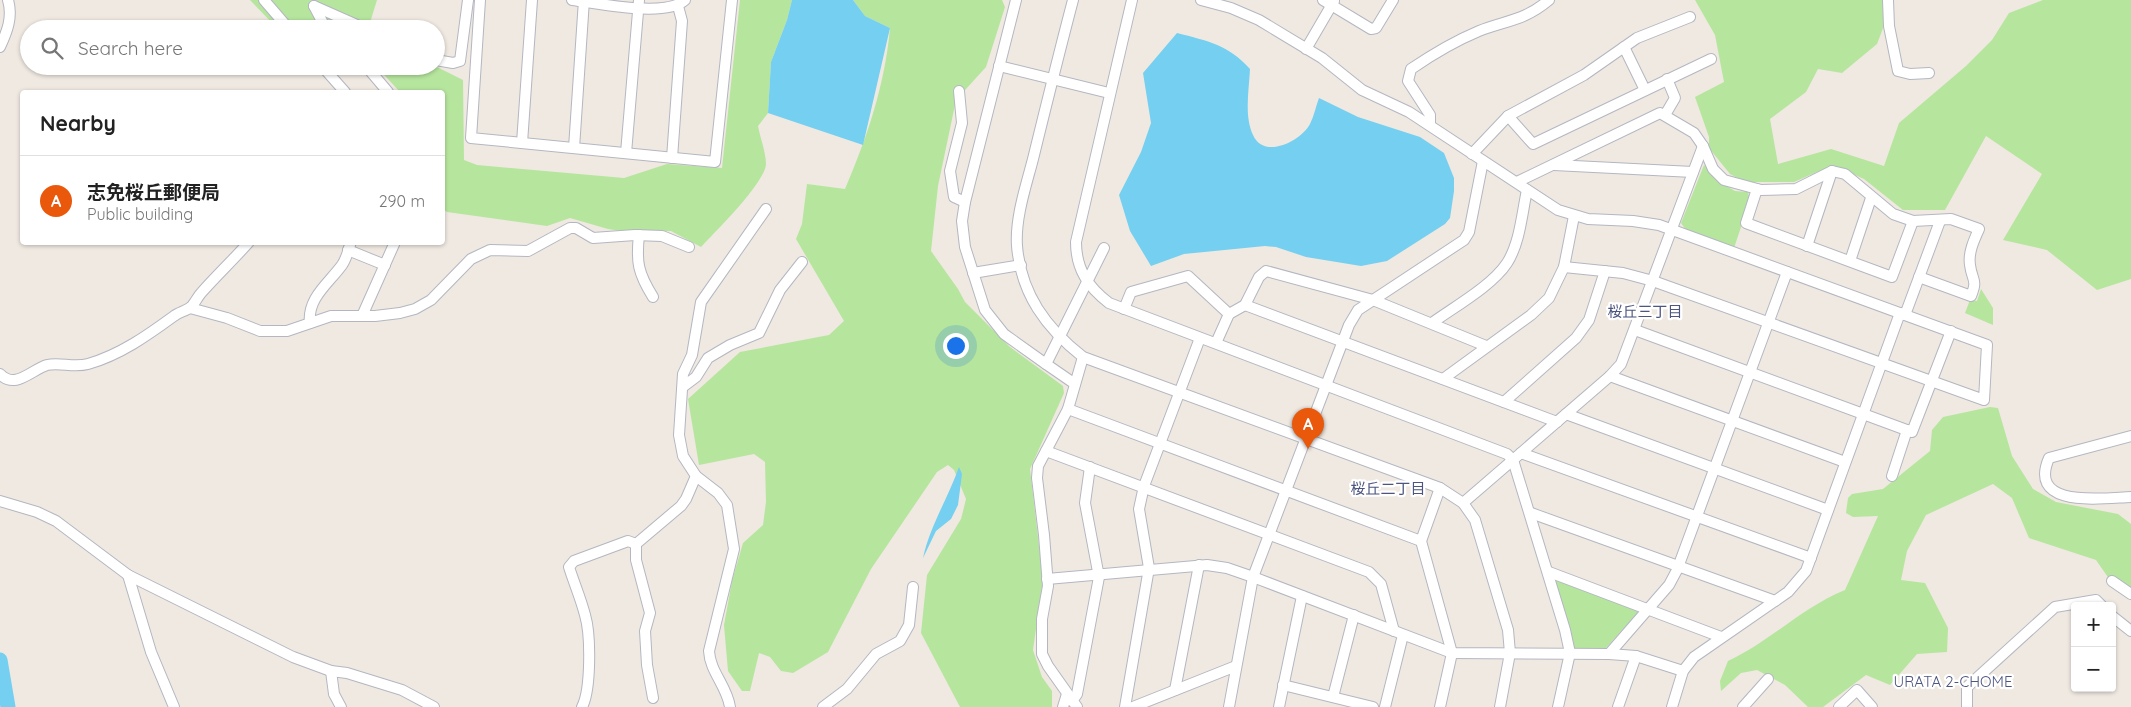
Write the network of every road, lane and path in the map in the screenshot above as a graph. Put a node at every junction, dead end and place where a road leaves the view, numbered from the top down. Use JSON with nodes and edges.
{"nodes":[{"id":1,"x":8,"y":0,"type":"edge"},
{"id":2,"x":264,"y":0,"type":"edge"},
{"id":3,"x":468,"y":0,"type":"edge"},
{"id":4,"x":480,"y":0,"type":"edge"},
{"id":5,"x":532,"y":0,"type":"edge"},
{"id":6,"x":572,"y":0,"type":"edge"},
{"id":7,"x":732,"y":0,"type":"edge"},
{"id":8,"x":1016,"y":0,"type":"edge"},
{"id":9,"x":1073,"y":0,"type":"edge"},
{"id":10,"x":1132,"y":0,"type":"edge"},
{"id":11,"x":1393,"y":0,"type":"edge"},
{"id":12,"x":1549,"y":0,"type":"edge"},
{"id":13,"x":1888,"y":0,"type":"edge"},
{"id":14,"x":584,"y":1,"type":"edge"},
{"id":15,"x":1206,"y":1,"type":"edge"},
{"id":16,"x":1329,"y":2,"type":"edge"},
{"id":17,"x":682,"y":3,"type":"edge"},
{"id":18,"x":638,"y":4,"type":"edge"},
{"id":19,"x":1690,"y":17,"type":"dead end"},
{"id":20,"x":281,"y":20,"type":"edge"},
{"id":21,"x":321,"y":20,"type":"edge"},
{"id":22,"x":346,"y":20,"type":"edge"},
{"id":23,"x":0,"y":47,"type":"edge"},
{"id":24,"x":1624,"y":47,"type":"junction"},
{"id":25,"x":1306,"y":49,"type":"junction"},
{"id":26,"x":1712,"y":59,"type":"dead end"},
{"id":27,"x":445,"y":62,"type":"edge"},
{"id":28,"x":1000,"y":66,"type":"junction"},
{"id":29,"x":1929,"y":73,"type":"dead end"},
{"id":30,"x":330,"y":75,"type":"edge"},
{"id":31,"x":374,"y":75,"type":"edge"},
{"id":32,"x":1052,"y":79,"type":"junction"},
{"id":33,"x":1667,"y":79,"type":"junction"},
{"id":34,"x":343,"y":90,"type":"edge"},
{"id":35,"x":386,"y":90,"type":"edge"},
{"id":36,"x":1645,"y":90,"type":"junction"},
{"id":37,"x":959,"y":91,"type":"dead end"},
{"id":38,"x":1109,"y":93,"type":"junction"},
{"id":39,"x":1665,"y":115,"type":"junction"},
{"id":40,"x":1508,"y":116,"type":"junction"},
{"id":41,"x":1430,"y":125,"type":"junction"},
{"id":42,"x":522,"y":143,"type":"junction"},
{"id":43,"x":1704,"y":146,"type":"junction"},
{"id":44,"x":574,"y":148,"type":"junction"},
{"id":45,"x":626,"y":153,"type":"junction"},
{"id":46,"x":1472,"y":154,"type":"junction"},
{"id":47,"x":672,"y":158,"type":"junction"},
{"id":48,"x":1483,"y":161,"type":"junction"},
{"id":49,"x":1554,"y":164,"type":"junction"},
{"id":50,"x":1693,"y":172,"type":"junction"},
{"id":51,"x":1832,"y":172,"type":"junction"},
{"id":52,"x":1517,"y":182,"type":"junction"},
{"id":53,"x":1757,"y":189,"type":"junction"},
{"id":54,"x":1528,"y":190,"type":"junction"},
{"id":55,"x":1871,"y":198,"type":"junction"},
{"id":56,"x":965,"y":202,"type":"junction"},
{"id":57,"x":766,"y":209,"type":"dead end"},
{"id":58,"x":1574,"y":216,"type":"junction"},
{"id":59,"x":1913,"y":221,"type":"junction"},
{"id":60,"x":1940,"y":221,"type":"junction"},
{"id":61,"x":1671,"y":230,"type":"junction"},
{"id":62,"x":639,"y":235,"type":"junction"},
{"id":63,"x":247,"y":245,"type":"edge"},
{"id":64,"x":394,"y":245,"type":"edge"},
{"id":65,"x":350,"y":246,"type":"edge"},
{"id":66,"x":1807,"y":246,"type":"junction"},
{"id":67,"x":689,"y":247,"type":"dead end"},
{"id":68,"x":1104,"y":248,"type":"dead end"},
{"id":69,"x":802,"y":262,"type":"dead end"},
{"id":70,"x":1850,"y":262,"type":"junction"},
{"id":71,"x":385,"y":265,"type":"junction"},
{"id":72,"x":1021,"y":265,"type":"junction"},
{"id":73,"x":1564,"y":267,"type":"junction"},
{"id":74,"x":1605,"y":271,"type":"junction"},
{"id":75,"x":1787,"y":272,"type":"junction"},
{"id":76,"x":973,"y":273,"type":"junction"},
{"id":77,"x":1919,"y":278,"type":"junction"},
{"id":78,"x":1653,"y":280,"type":"junction"},
{"id":79,"x":1087,"y":282,"type":"junction"},
{"id":80,"x":653,"y":297,"type":"dead end"},
{"id":81,"x":1373,"y":300,"type":"junction"},
{"id":82,"x":1245,"y":305,"type":"junction"},
{"id":83,"x":190,"y":308,"type":"junction"},
{"id":84,"x":1124,"y":309,"type":"junction"},
{"id":85,"x":1229,"y":314,"type":"junction"},
{"id":86,"x":1902,"y":314,"type":"junction"},
{"id":87,"x":362,"y":316,"type":"junction"},
{"id":88,"x":1768,"y":322,"type":"junction"},
{"id":89,"x":310,"y":323,"type":"junction"},
{"id":90,"x":1432,"y":323,"type":"junction"},
{"id":91,"x":1635,"y":330,"type":"junction"},
{"id":92,"x":1951,"y":331,"type":"junction"},
{"id":93,"x":1200,"y":338,"type":"junction"},
{"id":94,"x":1060,"y":339,"type":"junction"},
{"id":95,"x":1344,"y":341,"type":"junction"},
{"id":96,"x":1216,"y":343,"type":"junction"},
{"id":97,"x":1486,"y":346,"type":"junction"},
{"id":98,"x":1083,"y":357,"type":"junction"},
{"id":99,"x":1881,"y":363,"type":"junction"},
{"id":100,"x":1046,"y":364,"type":"junction"},
{"id":101,"x":1750,"y":372,"type":"junction"},
{"id":102,"x":0,"y":374,"type":"edge"},
{"id":103,"x":1610,"y":376,"type":"junction"},
{"id":104,"x":1443,"y":379,"type":"junction"},
{"id":105,"x":1932,"y":381,"type":"junction"},
{"id":106,"x":1075,"y":384,"type":"junction"},
{"id":107,"x":1327,"y":385,"type":"junction"},
{"id":108,"x":684,"y":386,"type":"junction"},
{"id":109,"x":1180,"y":392,"type":"junction"},
{"id":110,"x":1504,"y":402,"type":"junction"},
{"id":111,"x":1068,"y":409,"type":"junction"},
{"id":112,"x":1566,"y":414,"type":"junction"},
{"id":113,"x":1863,"y":414,"type":"junction"},
{"id":114,"x":1732,"y":421,"type":"junction"},
{"id":115,"x":1557,"y":422,"type":"junction"},
{"id":116,"x":1907,"y":430,"type":"junction"},
{"id":117,"x":2131,"y":436,"type":"edge"},
{"id":118,"x":1306,"y":440,"type":"junction"},
{"id":119,"x":1161,"y":442,"type":"junction"},
{"id":120,"x":1046,"y":451,"type":"junction"},
{"id":121,"x":1517,"y":456,"type":"junction"},
{"id":122,"x":1845,"y":462,"type":"junction"},
{"id":123,"x":1090,"y":467,"type":"junction"},
{"id":124,"x":1715,"y":469,"type":"junction"},
{"id":125,"x":696,"y":476,"type":"junction"},
{"id":126,"x":1892,"y":476,"type":"dead end"},
{"id":127,"x":1144,"y":486,"type":"junction"},
{"id":128,"x":1440,"y":488,"type":"junction"},
{"id":129,"x":1286,"y":490,"type":"junction"},
{"id":130,"x":2131,"y":497,"type":"edge"},
{"id":131,"x":0,"y":501,"type":"edge"},
{"id":132,"x":1464,"y":503,"type":"junction"},
{"id":133,"x":1828,"y":510,"type":"junction"},
{"id":134,"x":1531,"y":513,"type":"junction"},
{"id":135,"x":1697,"y":517,"type":"junction"},
{"id":136,"x":1270,"y":534,"type":"junction"},
{"id":137,"x":1421,"y":541,"type":"junction"},
{"id":138,"x":636,"y":544,"type":"junction"},
{"id":139,"x":1811,"y":558,"type":"junction"},
{"id":140,"x":1199,"y":565,"type":"junction"},
{"id":141,"x":1679,"y":566,"type":"junction"},
{"id":142,"x":1149,"y":568,"type":"junction"},
{"id":143,"x":1549,"y":572,"type":"junction"},
{"id":144,"x":128,"y":574,"type":"junction"},
{"id":145,"x":1099,"y":574,"type":"junction"},
{"id":146,"x":1253,"y":577,"type":"junction"},
{"id":147,"x":1048,"y":579,"type":"junction"},
{"id":148,"x":2112,"y":582,"type":"dead end"},
{"id":149,"x":913,"y":587,"type":"dead end"},
{"id":150,"x":2131,"y":594,"type":"edge"},
{"id":151,"x":1302,"y":596,"type":"junction"},
{"id":152,"x":1775,"y":601,"type":"junction"},
{"id":153,"x":2084,"y":602,"type":"edge"},
{"id":154,"x":2098,"y":602,"type":"edge"},
{"id":155,"x":2071,"y":604,"type":"edge"},
{"id":156,"x":1647,"y":608,"type":"junction"},
{"id":157,"x":1354,"y":616,"type":"junction"},
{"id":158,"x":2116,"y":619,"type":"edge"},
{"id":159,"x":2131,"y":631,"type":"edge"},
{"id":160,"x":1398,"y":633,"type":"junction"},
{"id":161,"x":1721,"y":637,"type":"junction"},
{"id":162,"x":1452,"y":653,"type":"junction"},
{"id":163,"x":1510,"y":653,"type":"junction"},
{"id":164,"x":1570,"y":653,"type":"junction"},
{"id":165,"x":1609,"y":654,"type":"junction"},
{"id":166,"x":1636,"y":656,"type":"junction"},
{"id":167,"x":1236,"y":666,"type":"junction"},
{"id":168,"x":331,"y":671,"type":"junction"},
{"id":169,"x":1683,"y":671,"type":"junction"},
{"id":170,"x":1768,"y":679,"type":"dead end"},
{"id":171,"x":1283,"y":685,"type":"junction"},
{"id":172,"x":1175,"y":690,"type":"junction"},
{"id":173,"x":1333,"y":697,"type":"junction"},
{"id":174,"x":653,"y":698,"type":"dead end"},
{"id":175,"x":1072,"y":701,"type":"edge"},
{"id":176,"x":421,"y":704,"type":"edge"},
{"id":177,"x":174,"y":707,"type":"edge"},
{"id":178,"x":341,"y":707,"type":"edge"},
{"id":179,"x":434,"y":707,"type":"edge"},
{"id":180,"x":582,"y":707,"type":"edge"},
{"id":181,"x":730,"y":707,"type":"edge"},
{"id":182,"x":823,"y":707,"type":"edge"},
{"id":183,"x":1063,"y":707,"type":"edge"},
{"id":184,"x":1125,"y":707,"type":"edge"},
{"id":185,"x":1133,"y":707,"type":"edge"},
{"id":186,"x":1229,"y":707,"type":"edge"},
{"id":187,"x":1279,"y":707,"type":"edge"},
{"id":188,"x":1373,"y":707,"type":"edge"},
{"id":189,"x":1385,"y":707,"type":"edge"},
{"id":190,"x":1440,"y":707,"type":"edge"},
{"id":191,"x":1500,"y":707,"type":"edge"},
{"id":192,"x":1558,"y":707,"type":"edge"},
{"id":193,"x":1618,"y":707,"type":"edge"},
{"id":194,"x":1672,"y":707,"type":"edge"},
{"id":195,"x":1743,"y":707,"type":"edge"},
{"id":196,"x":1839,"y":707,"type":"edge"},
{"id":197,"x":1872,"y":707,"type":"edge"},
{"id":198,"x":1967,"y":707,"type":"edge"}],
"edges":[{"from":1,"to":23,"type":"street"},
{"from":2,"to":20,"type":"street"},
{"from":3,"to":27,"type":"street"},
{"from":4,"to":42,"type":"street"},
{"from":5,"to":42,"type":"street"},
{"from":6,"to":14,"type":"street"},
{"from":7,"to":47,"type":"street"},
{"from":8,"to":28,"type":"street"},
{"from":9,"to":32,"type":"street"},
{"from":10,"to":38,"type":"street"},
{"from":11,"to":16,"type":"street"},
{"from":12,"to":41,"type":"street"},
{"from":13,"to":29,"type":"street"},
{"from":14,"to":18,"type":"street"},
{"from":14,"to":44,"type":"street"},
{"from":15,"to":25,"type":"street"},
{"from":16,"to":25,"type":"street"},
{"from":17,"to":18,"type":"street"},
{"from":17,"to":47,"type":"street"},
{"from":18,"to":45,"type":"street"},
{"from":19,"to":24,"type":"street"},
{"from":21,"to":22,"type":"street"},
{"from":24,"to":36,"type":"street"},
{"from":24,"to":40,"type":"street"},
{"from":25,"to":41,"type":"street"},
{"from":26,"to":33,"type":"street"},
{"from":28,"to":32,"type":"street"},
{"from":28,"to":56,"type":"street"},
{"from":30,"to":34,"type":"street"},
{"from":31,"to":35,"type":"street"},
{"from":32,"to":38,"type":"street"},
{"from":32,"to":72,"type":"street"},
{"from":33,"to":36,"type":"street"},
{"from":33,"to":39,"type":"street"},
{"from":36,"to":40,"type":"street"},
{"from":37,"to":56,"type":"street"},
{"from":38,"to":79,"type":"street"},
{"from":39,"to":43,"type":"street"},
{"from":39,"to":49,"type":"street"},
{"from":40,"to":46,"type":"street"},
{"from":41,"to":46,"type":"street"},
{"from":42,"to":44,"type":"street"},
{"from":43,"to":50,"type":"street"},
{"from":43,"to":53,"type":"street"},
{"from":44,"to":45,"type":"street"},
{"from":45,"to":47,"type":"street"},
{"from":46,"to":48,"type":"street"},
{"from":48,"to":52,"type":"street"},
{"from":48,"to":81,"type":"street"},
{"from":49,"to":50,"type":"street"},
{"from":49,"to":52,"type":"street"},
{"from":50,"to":61,"type":"street"},
{"from":51,"to":53,"type":"street"},
{"from":51,"to":55,"type":"street"},
{"from":51,"to":66,"type":"street"},
{"from":52,"to":54,"type":"street"},
{"from":53,"to":66,"type":"street"},
{"from":54,"to":58,"type":"street"},
{"from":54,"to":90,"type":"street"},
{"from":55,"to":59,"type":"street"},
{"from":55,"to":70,"type":"street"},
{"from":56,"to":76,"type":"street"},
{"from":57,"to":108,"type":"street"},
{"from":58,"to":61,"type":"street"},
{"from":58,"to":73,"type":"street"},
{"from":59,"to":60,"type":"street"},
{"from":59,"to":70,"type":"street"},
{"from":60,"to":77,"type":"street"},
{"from":60,"to":77,"type":"street"},
{"from":61,"to":75,"type":"street"},
{"from":61,"to":78,"type":"street"},
{"from":62,"to":67,"type":"street"},
{"from":62,"to":80,"type":"street"},
{"from":62,"to":87,"type":"street"},
{"from":63,"to":83,"type":"street"},
{"from":64,"to":71,"type":"street"},
{"from":65,"to":71,"type":"street"},
{"from":65,"to":89,"type":"street"},
{"from":66,"to":70,"type":"street"},
{"from":68,"to":79,"type":"street"},
{"from":69,"to":108,"type":"street"},
{"from":71,"to":87,"type":"street"},
{"from":72,"to":76,"type":"street"},
{"from":72,"to":94,"type":"street"},
{"from":73,"to":74,"type":"street"},
{"from":73,"to":97,"type":"street"},
{"from":74,"to":78,"type":"street"},
{"from":74,"to":110,"type":"street"},
{"from":75,"to":86,"type":"street"},
{"from":75,"to":88,"type":"street"},
{"from":76,"to":100,"type":"street"},
{"from":77,"to":86,"type":"street"},
{"from":78,"to":88,"type":"street"},
{"from":78,"to":91,"type":"street"},
{"from":79,"to":84,"type":"street"},
{"from":79,"to":94,"type":"street"},
{"from":81,"to":82,"type":"street"},
{"from":81,"to":90,"type":"street"},
{"from":81,"to":95,"type":"street"},
{"from":82,"to":85,"type":"street"},
{"from":82,"to":95,"type":"street"},
{"from":83,"to":89,"type":"street"},
{"from":83,"to":102,"type":"street"},
{"from":84,"to":85,"type":"street"},
{"from":84,"to":93,"type":"street"},
{"from":85,"to":96,"type":"street"},
{"from":86,"to":92,"type":"street"},
{"from":86,"to":99,"type":"street"},
{"from":87,"to":89,"type":"street"},
{"from":88,"to":99,"type":"street"},
{"from":88,"to":101,"type":"street"},
{"from":90,"to":97,"type":"street"},
{"from":91,"to":101,"type":"street"},
{"from":91,"to":103,"type":"street"},
{"from":92,"to":105,"type":"street"},
{"from":92,"to":105,"type":"street"},
{"from":93,"to":96,"type":"street"},
{"from":93,"to":109,"type":"street"},
{"from":94,"to":98,"type":"street"},
{"from":94,"to":100,"type":"street"},
{"from":95,"to":104,"type":"street"},
{"from":95,"to":107,"type":"street"},
{"from":96,"to":107,"type":"street"},
{"from":97,"to":104,"type":"street"},
{"from":98,"to":106,"type":"street"},
{"from":98,"to":109,"type":"street"},
{"from":99,"to":105,"type":"street"},
{"from":99,"to":113,"type":"street"},
{"from":100,"to":106,"type":"street"},
{"from":101,"to":113,"type":"street"},
{"from":101,"to":114,"type":"street"},
{"from":103,"to":112,"type":"street"},
{"from":103,"to":114,"type":"street"},
{"from":104,"to":110,"type":"street"},
{"from":105,"to":116,"type":"street"},
{"from":106,"to":111,"type":"street"},
{"from":107,"to":118,"type":"street"},
{"from":107,"to":121,"type":"street"},
{"from":108,"to":125,"type":"street"},
{"from":109,"to":118,"type":"street"},
{"from":109,"to":119,"type":"street"},
{"from":110,"to":115,"type":"street"},
{"from":111,"to":119,"type":"street"},
{"from":111,"to":120,"type":"street"},
{"from":112,"to":115,"type":"street"},
{"from":112,"to":124,"type":"street"},
{"from":113,"to":116,"type":"street"},
{"from":113,"to":122,"type":"street"},
{"from":114,"to":122,"type":"street"},
{"from":114,"to":124,"type":"street"},
{"from":115,"to":121,"type":"street"},
{"from":116,"to":126,"type":"street"},
{"from":117,"to":130,"type":"street"},
{"from":118,"to":128,"type":"street"},
{"from":118,"to":129,"type":"street"},
{"from":119,"to":127,"type":"street"},
{"from":119,"to":129,"type":"street"},
{"from":120,"to":123,"type":"street"},
{"from":120,"to":147,"type":"street"},
{"from":121,"to":132,"type":"street"},
{"from":121,"to":134,"type":"street"},
{"from":121,"to":135,"type":"street"},
{"from":122,"to":133,"type":"street"},
{"from":123,"to":127,"type":"street"},
{"from":123,"to":145,"type":"street"},
{"from":124,"to":133,"type":"street"},
{"from":124,"to":135,"type":"street"},
{"from":125,"to":138,"type":"street"},
{"from":125,"to":181,"type":"street"},
{"from":127,"to":136,"type":"street"},
{"from":127,"to":142,"type":"street"},
{"from":128,"to":132,"type":"street"},
{"from":128,"to":137,"type":"street"},
{"from":129,"to":136,"type":"street"},
{"from":129,"to":137,"type":"street"},
{"from":131,"to":144,"type":"street"},
{"from":132,"to":163,"type":"street"},
{"from":133,"to":139,"type":"street"},
{"from":134,"to":141,"type":"street"},
{"from":134,"to":143,"type":"street"},
{"from":135,"to":139,"type":"street"},
{"from":135,"to":141,"type":"street"},
{"from":136,"to":146,"type":"street"},
{"from":136,"to":160,"type":"street"},
{"from":137,"to":162,"type":"street"},
{"from":138,"to":174,"type":"street"},
{"from":138,"to":180,"type":"street"},
{"from":139,"to":152,"type":"street"},
{"from":140,"to":142,"type":"street"},
{"from":140,"to":146,"type":"street"},
{"from":140,"to":172,"type":"street"},
{"from":141,"to":152,"type":"street"},
{"from":141,"to":156,"type":"street"},
{"from":142,"to":145,"type":"street"},
{"from":142,"to":184,"type":"street"},
{"from":143,"to":156,"type":"street"},
{"from":143,"to":164,"type":"street"},
{"from":144,"to":168,"type":"street"},
{"from":144,"to":177,"type":"street"},
{"from":145,"to":147,"type":"street"},
{"from":145,"to":175,"type":"street"},
{"from":146,"to":151,"type":"street"},
{"from":146,"to":167,"type":"street"},
{"from":147,"to":175,"type":"street"},
{"from":148,"to":150,"type":"street"},
{"from":149,"to":182,"type":"street"},
{"from":151,"to":157,"type":"street"},
{"from":151,"to":171,"type":"street"},
{"from":152,"to":161,"type":"street"},
{"from":153,"to":154,"type":"street"},
{"from":155,"to":198,"type":"street"},
{"from":156,"to":161,"type":"street"},
{"from":156,"to":165,"type":"street"},
{"from":157,"to":160,"type":"street"},
{"from":157,"to":173,"type":"street"},
{"from":158,"to":159,"type":"street"},
{"from":160,"to":162,"type":"street"},
{"from":160,"to":189,"type":"street"},
{"from":161,"to":169,"type":"street"},
{"from":162,"to":163,"type":"street"},
{"from":162,"to":190,"type":"street"},
{"from":163,"to":164,"type":"street"},
{"from":163,"to":191,"type":"street"},
{"from":164,"to":165,"type":"street"},
{"from":164,"to":192,"type":"street"},
{"from":165,"to":166,"type":"street"},
{"from":166,"to":169,"type":"street"},
{"from":166,"to":193,"type":"street"},
{"from":167,"to":172,"type":"street"},
{"from":167,"to":186,"type":"street"},
{"from":168,"to":176,"type":"street"},
{"from":168,"to":178,"type":"street"},
{"from":169,"to":194,"type":"street"},
{"from":170,"to":195,"type":"street"},
{"from":171,"to":173,"type":"street"},
{"from":171,"to":187,"type":"street"},
{"from":172,"to":185,"type":"street"},
{"from":173,"to":188,"type":"street"},
{"from":175,"to":183,"type":"street"},
{"from":176,"to":179,"type":"street"},
{"from":196,"to":197,"type":"street"}]}
